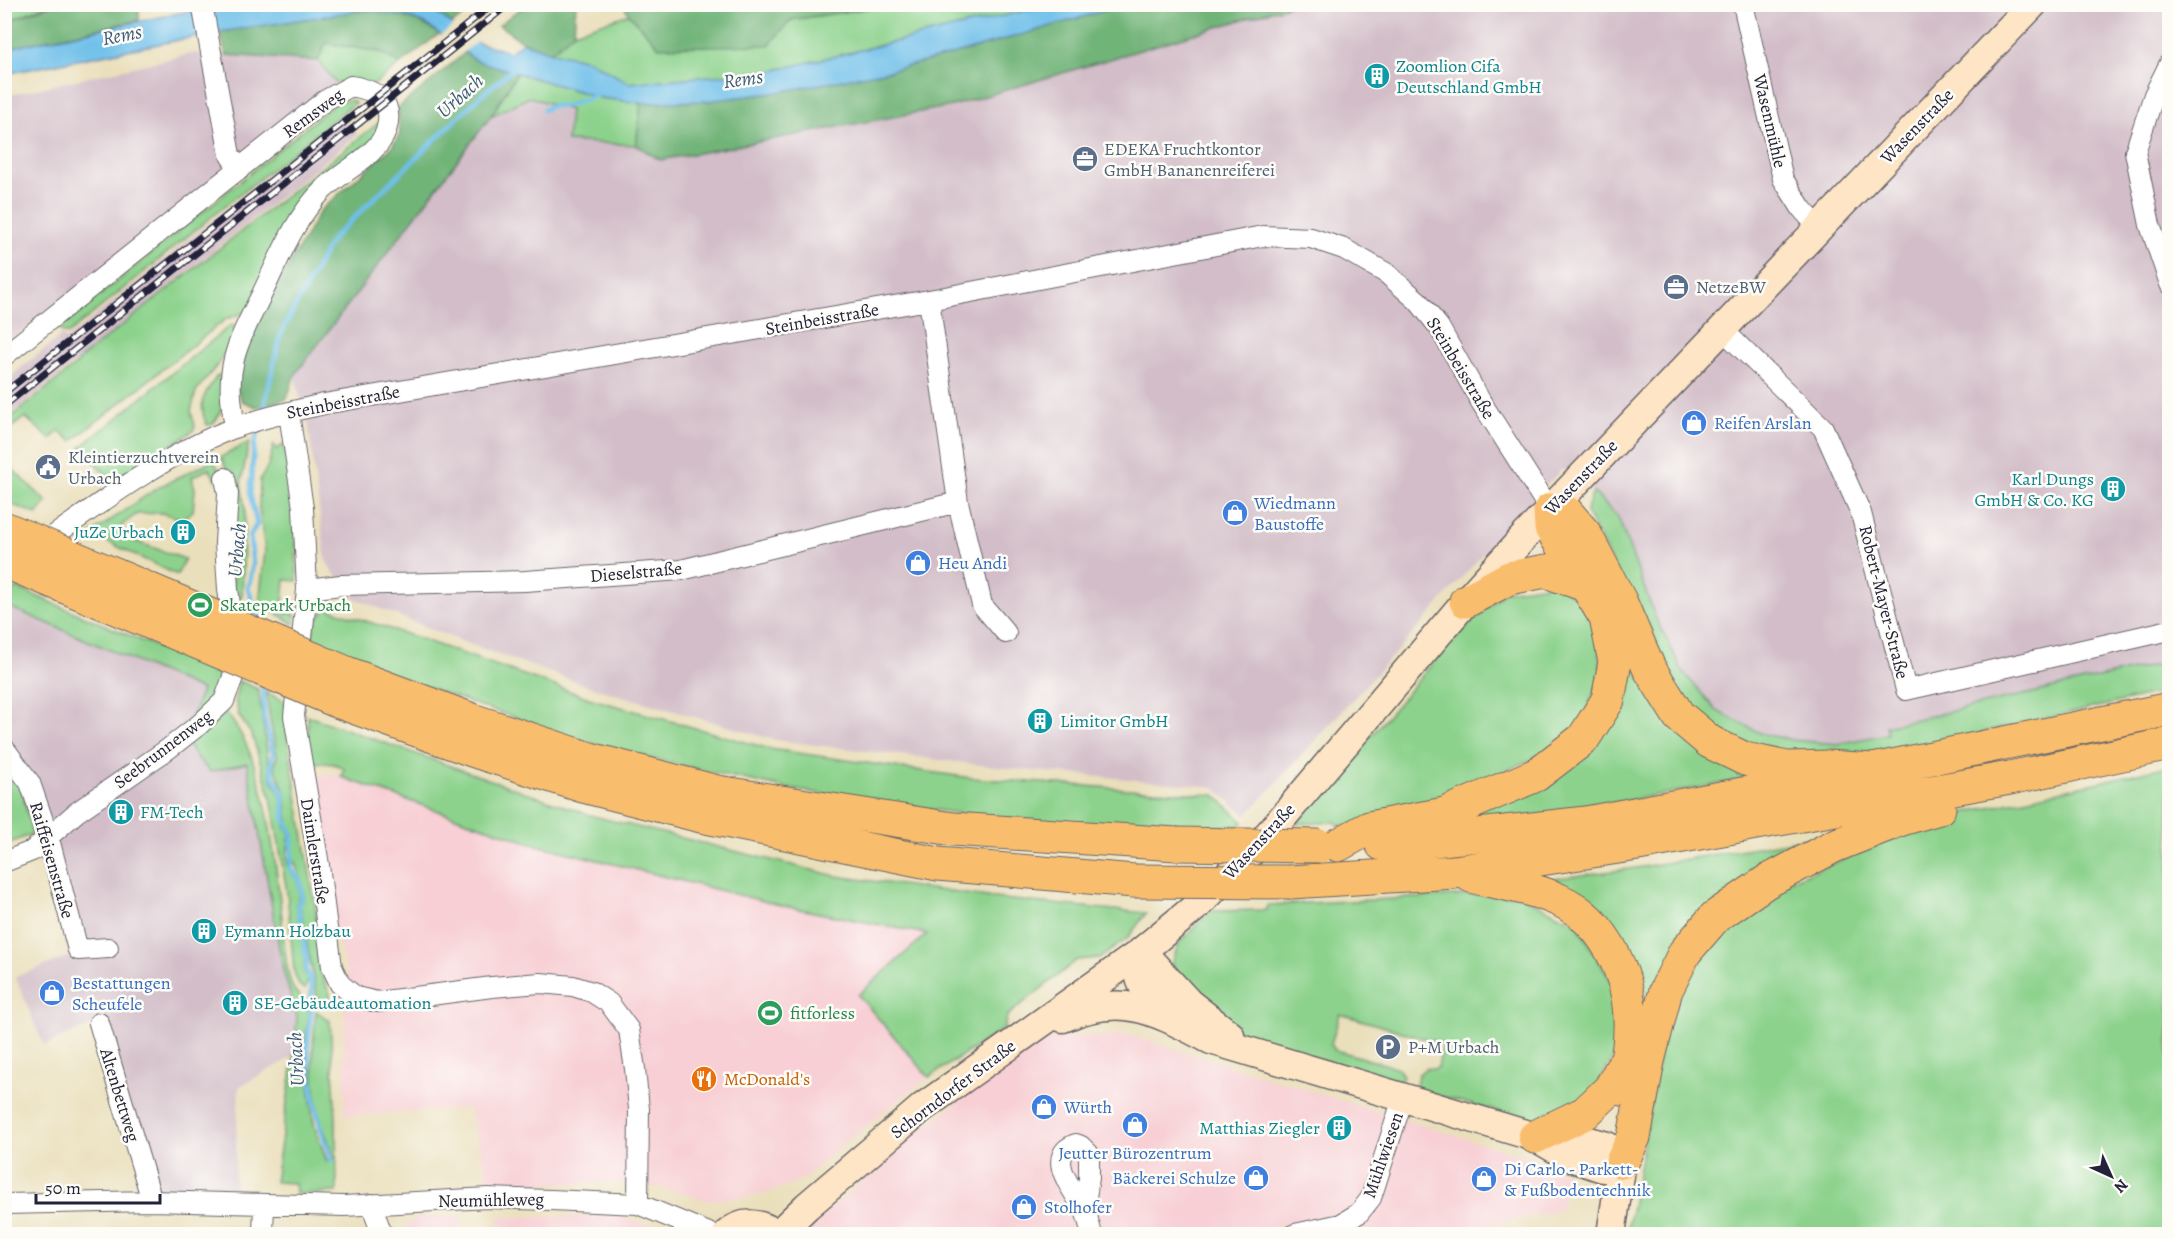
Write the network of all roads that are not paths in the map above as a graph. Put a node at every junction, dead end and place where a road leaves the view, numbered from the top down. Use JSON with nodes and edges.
{"nodes":[{"id":1,"x":202,"y":4,"type":"edge"},
{"id":2,"x":1743,"y":4,"type":"edge"},
{"id":3,"x":2032,"y":4,"type":"edge"},
{"id":4,"x":2169,"y":63,"type":"edge"},
{"id":5,"x":239,"y":170,"type":"junction"},
{"id":6,"x":1818,"y":228,"type":"junction"},
{"id":7,"x":2169,"y":284,"type":"edge"},
{"id":8,"x":929,"y":300,"type":"junction"},
{"id":9,"x":1723,"y":330,"type":"junction"},
{"id":10,"x":4,"y":356,"type":"edge"},
{"id":11,"x":284,"y":414,"type":"junction"},
{"id":12,"x":240,"y":426,"type":"junction"},
{"id":13,"x":225,"y":478,"type":"dead end"},
{"id":14,"x":957,"y":502,"type":"junction"},
{"id":15,"x":1550,"y":510,"type":"junction"},
{"id":16,"x":4,"y":528,"type":"edge"},
{"id":17,"x":4,"y":561,"type":"edge"},
{"id":18,"x":4,"y":571,"type":"edge"},
{"id":19,"x":1588,"y":586,"type":"junction"},
{"id":20,"x":307,"y":589,"type":"junction"},
{"id":21,"x":1466,"y":601,"type":"junction"},
{"id":22,"x":2169,"y":630,"type":"edge"},
{"id":23,"x":1006,"y":633,"type":"dead end"},
{"id":24,"x":343,"y":687,"type":"junction"},
{"id":25,"x":2169,"y":709,"type":"edge"},
{"id":26,"x":2169,"y":744,"type":"edge"},
{"id":27,"x":4,"y":748,"type":"edge"},
{"id":28,"x":1873,"y":770,"type":"junction"},
{"id":29,"x":2010,"y":777,"type":"junction"},
{"id":30,"x":48,"y":835,"type":"junction"},
{"id":31,"x":1329,"y":845,"type":"junction"},
{"id":32,"x":4,"y":862,"type":"edge"},
{"id":33,"x":1455,"y":872,"type":"junction"},
{"id":34,"x":108,"y":948,"type":"dead end"},
{"id":35,"x":1137,"y":955,"type":"junction"},
{"id":36,"x":99,"y":1023,"type":"dead end"},
{"id":37,"x":1178,"y":1023,"type":"junction"},
{"id":38,"x":1028,"y":1033,"type":"junction"},
{"id":39,"x":1257,"y":1054,"type":"junction"},
{"id":40,"x":1626,"y":1061,"type":"junction"},
{"id":41,"x":1403,"y":1098,"type":"junction"},
{"id":42,"x":1535,"y":1137,"type":"junction"},
{"id":43,"x":1622,"y":1162,"type":"junction"},
{"id":44,"x":152,"y":1201,"type":"junction"},
{"id":45,"x":4,"y":1204,"type":"edge"},
{"id":46,"x":371,"y":1204,"type":"junction"},
{"id":47,"x":638,"y":1204,"type":"junction"},
{"id":48,"x":264,"y":1205,"type":"junction"},
{"id":49,"x":1084,"y":1210,"type":"dead end"},
{"id":50,"x":1316,"y":1233,"type":"edge"},
{"id":51,"x":262,"y":1234,"type":"edge"},
{"id":52,"x":382,"y":1234,"type":"edge"},
{"id":53,"x":711,"y":1234,"type":"edge"},
{"id":54,"x":727,"y":1234,"type":"edge"},
{"id":55,"x":777,"y":1234,"type":"edge"},
{"id":56,"x":1092,"y":1234,"type":"edge"},
{"id":57,"x":1295,"y":1234,"type":"edge"},
{"id":58,"x":1611,"y":1234,"type":"edge"}],
"edges":[{"from":1,"to":5,"type":"street"},
{"from":2,"to":6,"type":"street","name":"Wasenmühle"},
{"from":3,"to":6,"type":"street","name":"Wasenstraße"},
{"from":4,"to":7,"type":"street"},
{"from":5,"to":10,"type":"street","name":"Remsweg"},
{"from":5,"to":12,"type":"street","name":"Remsweg"},
{"from":6,"to":9,"type":"street","name":"Wasenstraße"},
{"from":8,"to":11,"type":"street","name":"Steinbeisstraße"},
{"from":8,"to":14,"type":"street"},
{"from":8,"to":15,"type":"street","name":"Steinbeisstraße"},
{"from":9,"to":15,"type":"street","name":"Wasenstraße"},
{"from":9,"to":22,"type":"street","name":"Robert-Mayer-Straße"},
{"from":11,"to":12,"type":"street","name":"Steinbeisstraße"},
{"from":11,"to":20,"type":"street"},
{"from":12,"to":18,"type":"street","name":"Steinbeisstraße"},
{"from":13,"to":30,"type":"street","name":"Seebrunnenweg"},
{"from":14,"to":20,"type":"street","name":"Dieselstraße"},
{"from":14,"to":23,"type":"street"},
{"from":15,"to":19,"type":"highway"},
{"from":15,"to":21,"type":"street","name":"Wasenstraße"},
{"from":15,"to":28,"type":"highway"},
{"from":16,"to":24,"type":"highway","bridge":true},
{"from":17,"to":24,"type":"highway","bridge":true},
{"from":19,"to":21,"type":"highway"},
{"from":19,"to":31,"type":"highway"},
{"from":20,"to":47,"type":"street","name":"Daimlerstraße"},
{"from":21,"to":35,"type":"street","name":"Wasenstraße"},
{"from":24,"to":31,"type":"highway","bridge":true},
{"from":24,"to":33,"type":"highway","bridge":true},
{"from":25,"to":28,"type":"highway"},
{"from":26,"to":29,"type":"highway"},
{"from":27,"to":30,"type":"street","name":"Raiffeisenstraße"},
{"from":28,"to":31,"type":"highway"},
{"from":29,"to":33,"type":"highway"},
{"from":29,"to":43,"type":"highway"},
{"from":30,"to":32,"type":"street","name":"Seebrunnenweg"},
{"from":30,"to":34,"type":"street","name":"Raiffeisenstraße"},
{"from":33,"to":40,"type":"highway"},
{"from":35,"to":37,"type":"street"},
{"from":35,"to":38,"type":"street","name":"Schorndorfer Straße"},
{"from":35,"to":39,"type":"street"},
{"from":36,"to":44,"type":"street","name":"Altenbettweg"},
{"from":37,"to":38,"type":"street"},
{"from":37,"to":39,"type":"street"},
{"from":38,"to":55,"type":"street","name":"Schorndorfer Straße"},
{"from":39,"to":41,"type":"street"},
{"from":40,"to":42,"type":"highway"},
{"from":40,"to":43,"type":"highway"},
{"from":41,"to":42,"type":"street"},
{"from":41,"to":50,"type":"street","name":"Mühlwiesen"},
{"from":42,"to":43,"type":"street"},
{"from":43,"to":58,"type":"street"},
{"from":44,"to":45,"type":"street","name":"Neumühleweg"},
{"from":44,"to":48,"type":"street","name":"Neumühleweg"},
{"from":46,"to":47,"type":"street","name":"Neumühleweg"},
{"from":46,"to":48,"type":"street","name":"Neumühleweg"},
{"from":46,"to":52,"type":"street"},
{"from":47,"to":53,"type":"street","name":"Neumühleweg"},
{"from":48,"to":51,"type":"street"},
{"from":49,"to":56,"type":"street"},
{"from":50,"to":57,"type":"street","name":"Mühlwiesen"},
{"from":54,"to":55,"type":"street"}]}
